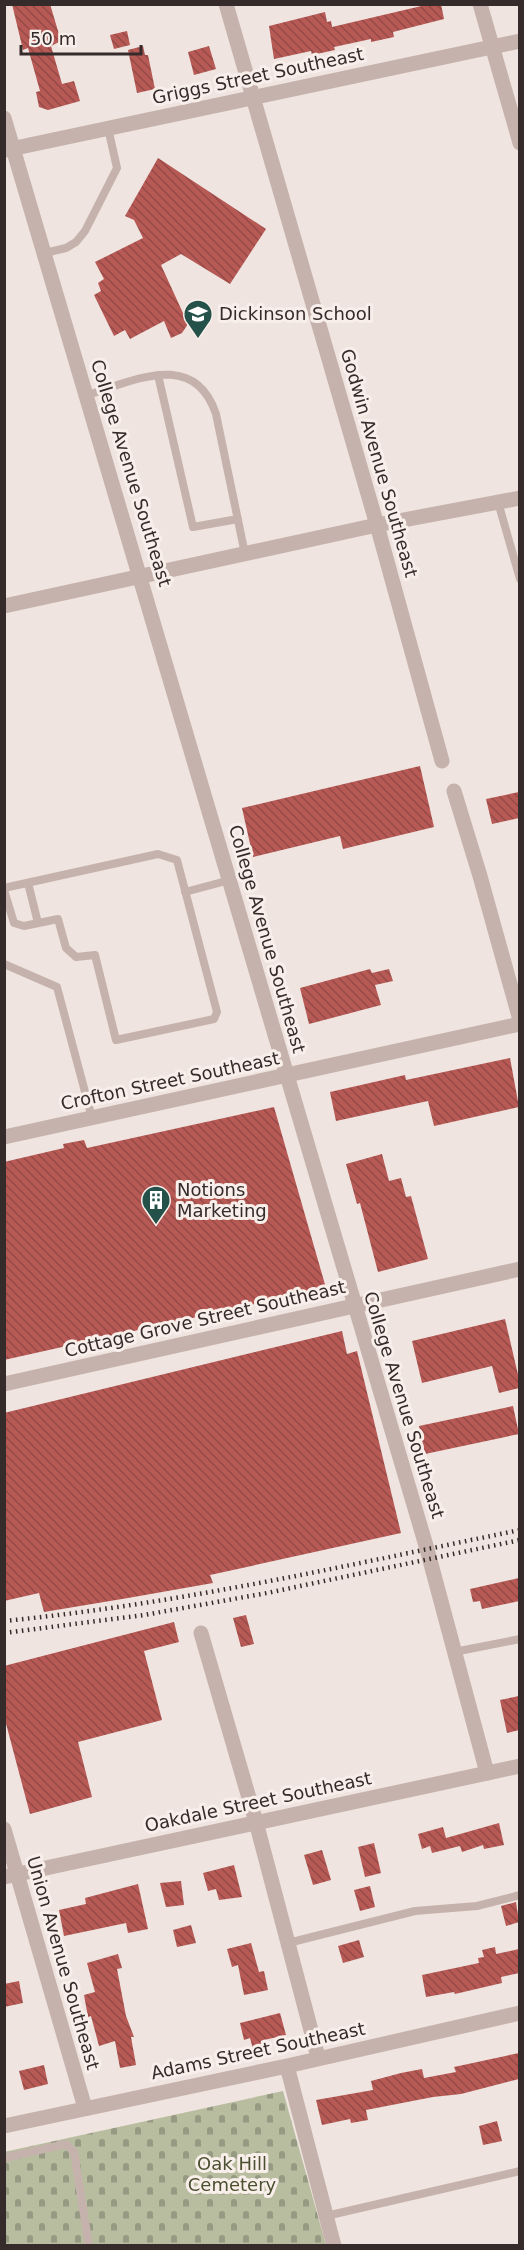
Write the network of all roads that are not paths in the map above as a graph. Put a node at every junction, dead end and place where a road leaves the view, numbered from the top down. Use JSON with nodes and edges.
{"nodes":[{"id":1,"x":226,"y":4,"type":"edge"},
{"id":2,"x":480,"y":4,"type":"edge"},
{"id":3,"x":519,"y":41,"type":"edge"},
{"id":4,"x":492,"y":46,"type":"junction"},
{"id":5,"x":254,"y":96,"type":"junction"},
{"id":6,"x":4,"y":118,"type":"edge"},
{"id":7,"x":108,"y":128,"type":"junction"},
{"id":8,"x":519,"y":143,"type":"edge"},
{"id":9,"x":9,"y":150,"type":"edge"},
{"id":10,"x":45,"y":253,"type":"junction"},
{"id":11,"x":158,"y":375,"type":"junction"},
{"id":12,"x":87,"y":395,"type":"junction"},
{"id":13,"x":519,"y":498,"type":"edge"},
{"id":14,"x":498,"y":502,"type":"junction"},
{"id":15,"x":238,"y":519,"type":"junction"},
{"id":16,"x":377,"y":525,"type":"junction"},
{"id":17,"x":245,"y":554,"type":"junction"},
{"id":18,"x":142,"y":577,"type":"junction"},
{"id":19,"x":519,"y":579,"type":"edge"},
{"id":20,"x":4,"y":606,"type":"edge"},
{"id":21,"x":442,"y":761,"type":"dead end"},
{"id":22,"x":454,"y":791,"type":"dead end"},
{"id":23,"x":230,"y":880,"type":"junction"},
{"id":24,"x":28,"y":883,"type":"junction"},
{"id":25,"x":4,"y":889,"type":"edge"},
{"id":26,"x":185,"y":892,"type":"junction"},
{"id":27,"x":38,"y":923,"type":"junction"},
{"id":28,"x":4,"y":964,"type":"edge"},
{"id":29,"x":519,"y":1022,"type":"edge"},
{"id":30,"x":287,"y":1075,"type":"junction"},
{"id":31,"x":92,"y":1118,"type":"junction"},
{"id":32,"x":4,"y":1137,"type":"edge"},
{"id":33,"x":519,"y":1269,"type":"edge"},
{"id":34,"x":354,"y":1306,"type":"junction"},
{"id":35,"x":4,"y":1384,"type":"edge"},
{"id":36,"x":201,"y":1633,"type":"dead end"},
{"id":37,"x":519,"y":1638,"type":"edge"},
{"id":38,"x":454,"y":1652,"type":"junction"},
{"id":39,"x":519,"y":1766,"type":"edge"},
{"id":40,"x":487,"y":1773,"type":"junction"},
{"id":41,"x":256,"y":1822,"type":"junction"},
{"id":42,"x":4,"y":1829,"type":"edge"},
{"id":43,"x":11,"y":1876,"type":"edge"},
{"id":44,"x":519,"y":1895,"type":"edge"},
{"id":45,"x":288,"y":1943,"type":"junction"},
{"id":46,"x":519,"y":2013,"type":"edge"},
{"id":47,"x":318,"y":2058,"type":"junction"},
{"id":48,"x":287,"y":2066,"type":"junction"},
{"id":49,"x":85,"y":2108,"type":"junction"},
{"id":50,"x":4,"y":2126,"type":"edge"},
{"id":51,"x":4,"y":2158,"type":"edge"},
{"id":52,"x":519,"y":2171,"type":"edge"},
{"id":53,"x":326,"y":2216,"type":"junction"},
{"id":54,"x":89,"y":2246,"type":"edge"},
{"id":55,"x":334,"y":2246,"type":"edge"}],
"edges":[{"from":1,"to":5,"type":"street","name":"Godwin Avenue Southeast"},
{"from":2,"to":4,"type":"street"},
{"from":3,"to":4,"type":"street","name":"Griggs Street Southeast"},
{"from":4,"to":5,"type":"street","name":"Griggs Street Southeast"},
{"from":4,"to":8,"type":"street"},
{"from":5,"to":7,"type":"street","name":"Griggs Street Southeast"},
{"from":5,"to":16,"type":"street","name":"Godwin Avenue Southeast"},
{"from":6,"to":9,"type":"street","name":"College Avenue Southeast"},
{"from":7,"to":9,"type":"street","name":"Griggs Street Southeast"},
{"from":7,"to":10,"type":"lane"},
{"from":9,"to":10,"type":"street","name":"College Avenue Southeast"},
{"from":10,"to":12,"type":"street","name":"College Avenue Southeast"},
{"from":11,"to":12,"type":"lane"},
{"from":11,"to":15,"type":"lane"},
{"from":11,"to":15,"type":"lane"},
{"from":12,"to":18,"type":"street","name":"College Avenue Southeast"},
{"from":13,"to":14,"type":"street"},
{"from":14,"to":16,"type":"street"},
{"from":14,"to":19,"type":"lane"},
{"from":15,"to":17,"type":"lane"},
{"from":16,"to":17,"type":"street"},
{"from":16,"to":21,"type":"street","name":"Godwin Avenue Southeast"},
{"from":17,"to":18,"type":"street"},
{"from":18,"to":20,"type":"street"},
{"from":18,"to":23,"type":"street","name":"College Avenue Southeast"},
{"from":22,"to":29,"type":"street"},
{"from":23,"to":26,"type":"lane"},
{"from":23,"to":30,"type":"street","name":"College Avenue Southeast"},
{"from":24,"to":25,"type":"lane"},
{"from":24,"to":26,"type":"lane"},
{"from":24,"to":27,"type":"lane"},
{"from":25,"to":27,"type":"lane"},
{"from":26,"to":27,"type":"lane"},
{"from":28,"to":31,"type":"lane"},
{"from":29,"to":30,"type":"street","name":"Crofton Street Southeast"},
{"from":30,"to":31,"type":"street","name":"Crofton Street Southeast"},
{"from":30,"to":34,"type":"street","name":"College Avenue Southeast"},
{"from":31,"to":32,"type":"street","name":"Crofton Street Southeast"},
{"from":33,"to":34,"type":"street","name":"Cottage Grove Street Southeast"},
{"from":34,"to":35,"type":"street","name":"Cottage Grove Street Southeast"},
{"from":34,"to":38,"type":"street","name":"College Avenue Southeast"},
{"from":36,"to":41,"type":"street"},
{"from":37,"to":38,"type":"lane"},
{"from":38,"to":40,"type":"street","name":"College Avenue Southeast"},
{"from":39,"to":40,"type":"street","name":"Oakdale Street Southeast"},
{"from":40,"to":41,"type":"street","name":"Oakdale Street Southeast"},
{"from":41,"to":43,"type":"street","name":"Oakdale Street Southeast"},
{"from":41,"to":45,"type":"street"},
{"from":42,"to":43,"type":"street","name":"Union Avenue Southeast"},
{"from":43,"to":49,"type":"street","name":"Union Avenue Southeast"},
{"from":44,"to":45,"type":"lane"},
{"from":45,"to":47,"type":"street"},
{"from":46,"to":47,"type":"street","name":"Adams Street Southeast"},
{"from":47,"to":48,"type":"street","name":"Adams Street Southeast"},
{"from":48,"to":49,"type":"street","name":"Adams Street Southeast"},
{"from":48,"to":53,"type":"street"},
{"from":49,"to":50,"type":"street","name":"Adams Street Southeast"},
{"from":51,"to":54,"type":"lane"},
{"from":52,"to":53,"type":"lane"},
{"from":53,"to":55,"type":"street"}]}
